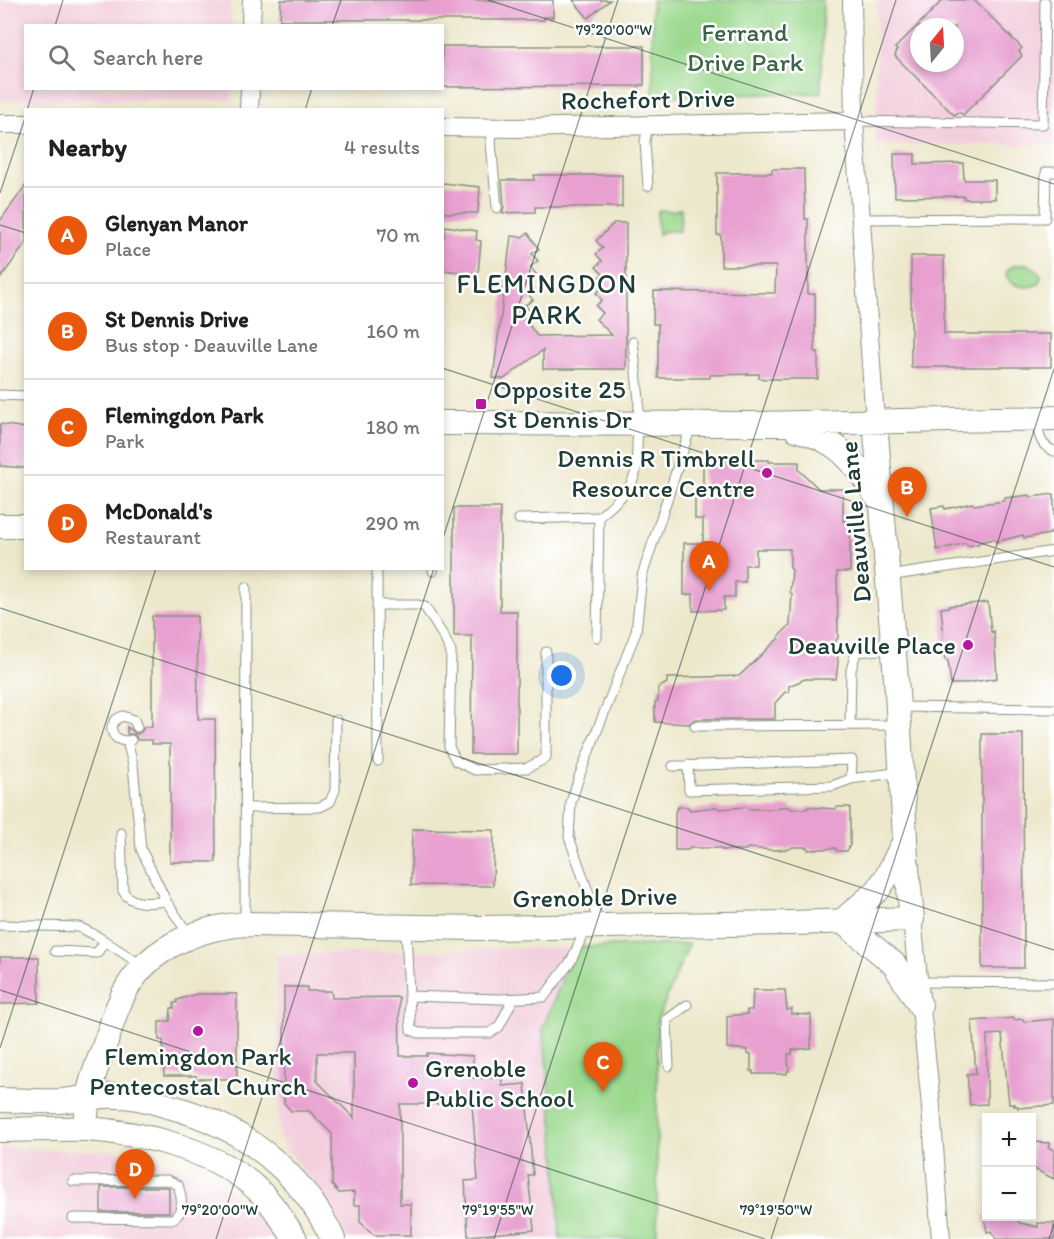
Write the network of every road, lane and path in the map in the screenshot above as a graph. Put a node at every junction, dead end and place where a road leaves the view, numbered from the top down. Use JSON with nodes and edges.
{"nodes":[{"id":1,"x":252,"y":0,"type":"edge"},
{"id":2,"x":852,"y":0,"type":"edge"},
{"id":3,"x":1045,"y":2,"type":"dead end"},
{"id":4,"x":251,"y":24,"type":"edge"},
{"id":5,"x":250,"y":90,"type":"edge"},
{"id":6,"x":249,"y":108,"type":"edge"},
{"id":7,"x":854,"y":121,"type":"junction"},
{"id":8,"x":0,"y":124,"type":"edge"},
{"id":9,"x":24,"y":124,"type":"edge"},
{"id":10,"x":648,"y":124,"type":"junction"},
{"id":11,"x":444,"y":127,"type":"edge"},
{"id":12,"x":493,"y":128,"type":"junction"},
{"id":13,"x":1054,"y":172,"type":"edge"},
{"id":14,"x":648,"y":186,"type":"dead end"},
{"id":15,"x":496,"y":208,"type":"dead end"},
{"id":16,"x":861,"y":219,"type":"junction"},
{"id":17,"x":633,"y":342,"type":"dead end"},
{"id":18,"x":0,"y":395,"type":"edge"},
{"id":19,"x":24,"y":396,"type":"edge"},
{"id":20,"x":1046,"y":418,"type":"edge"},
{"id":21,"x":875,"y":421,"type":"junction"},
{"id":22,"x":444,"y":423,"type":"edge"},
{"id":23,"x":692,"y":423,"type":"junction"},
{"id":24,"x":637,"y":424,"type":"junction"},
{"id":25,"x":755,"y":424,"type":"junction"},
{"id":26,"x":1054,"y":451,"type":"edge"},
{"id":27,"x":883,"y":505,"type":"junction"},
{"id":28,"x":599,"y":517,"type":"junction"},
{"id":29,"x":519,"y":519,"type":"dead end"},
{"id":30,"x":0,"y":526,"type":"edge"},
{"id":31,"x":24,"y":526,"type":"edge"},
{"id":32,"x":1054,"y":551,"type":"edge"},
{"id":33,"x":377,"y":570,"type":"edge"},
{"id":34,"x":888,"y":576,"type":"junction"},
{"id":35,"x":246,"y":587,"type":"dead end"},
{"id":36,"x":377,"y":605,"type":"junction"},
{"id":37,"x":597,"y":638,"type":"dead end"},
{"id":38,"x":894,"y":649,"type":"junction"},
{"id":39,"x":546,"y":652,"type":"dead end"},
{"id":40,"x":1054,"y":709,"type":"edge"},
{"id":41,"x":899,"y":716,"type":"junction"},
{"id":42,"x":336,"y":720,"type":"dead end"},
{"id":43,"x":850,"y":725,"type":"junction"},
{"id":44,"x":695,"y":726,"type":"dead end"},
{"id":45,"x":137,"y":727,"type":"dead end"},
{"id":46,"x":378,"y":761,"type":"dead end"},
{"id":47,"x":688,"y":765,"type":"junction"},
{"id":48,"x":673,"y":766,"type":"dead end"},
{"id":49,"x":902,"y":772,"type":"junction"},
{"id":50,"x":851,"y":779,"type":"junction"},
{"id":51,"x":246,"y":808,"type":"junction"},
{"id":52,"x":121,"y":833,"type":"dead end"},
{"id":53,"x":905,"y":840,"type":"junction"},
{"id":54,"x":166,"y":901,"type":"junction"},
{"id":55,"x":912,"y":919,"type":"junction"},
{"id":56,"x":842,"y":921,"type":"junction"},
{"id":57,"x":246,"y":924,"type":"junction"},
{"id":58,"x":0,"y":925,"type":"edge"},
{"id":59,"x":593,"y":926,"type":"junction"},
{"id":60,"x":406,"y":928,"type":"junction"},
{"id":61,"x":190,"y":936,"type":"junction"},
{"id":62,"x":105,"y":941,"type":"junction"},
{"id":63,"x":55,"y":951,"type":"dead end"},
{"id":64,"x":144,"y":966,"type":"junction"},
{"id":65,"x":1054,"y":983,"type":"edge"},
{"id":66,"x":919,"y":994,"type":"junction"},
{"id":67,"x":408,"y":996,"type":"junction"},
{"id":68,"x":513,"y":999,"type":"junction"},
{"id":69,"x":687,"y":1005,"type":"dead end"},
{"id":70,"x":669,"y":1066,"type":"dead end"},
{"id":71,"x":88,"y":1096,"type":"junction"},
{"id":72,"x":0,"y":1100,"type":"edge"},
{"id":73,"x":84,"y":1129,"type":"junction"},
{"id":74,"x":0,"y":1130,"type":"edge"},
{"id":75,"x":73,"y":1181,"type":"dead end"},
{"id":76,"x":73,"y":1218,"type":"dead end"},
{"id":77,"x":295,"y":1239,"type":"edge"},
{"id":78,"x":333,"y":1239,"type":"edge"},
{"id":79,"x":941,"y":1239,"type":"edge"}],
"edges":[{"from":1,"to":4,"type":"street"},
{"from":2,"to":7,"type":"street","name":"Deauville Lane"},
{"from":3,"to":7,"type":"lane"},
{"from":5,"to":6,"type":"street"},
{"from":7,"to":10,"type":"street","name":"Rochefort Drive"},
{"from":7,"to":16,"type":"street","name":"Deauville Lane"},
{"from":8,"to":9,"type":"street"},
{"from":10,"to":12,"type":"street","name":"Rochefort Drive"},
{"from":10,"to":14,"type":"lane"},
{"from":11,"to":12,"type":"street","name":"Rochefort Drive"},
{"from":12,"to":15,"type":"lane"},
{"from":13,"to":16,"type":"lane"},
{"from":16,"to":21,"type":"street","name":"Deauville Lane"},
{"from":17,"to":24,"type":"lane"},
{"from":18,"to":19,"type":"lane"},
{"from":20,"to":21,"type":"street"},
{"from":20,"to":26,"type":"lane"},
{"from":21,"to":25,"type":"street"},
{"from":21,"to":27,"type":"street","name":"Deauville Lane"},
{"from":22,"to":24,"type":"street"},
{"from":23,"to":24,"type":"street"},
{"from":23,"to":25,"type":"street"},
{"from":23,"to":59,"type":"lane"},
{"from":24,"to":28,"type":"lane"},
{"from":25,"to":27,"type":"street"},
{"from":27,"to":34,"type":"street","name":"Deauville Lane"},
{"from":28,"to":29,"type":"lane"},
{"from":28,"to":37,"type":"lane"},
{"from":30,"to":31,"type":"street"},
{"from":32,"to":34,"type":"lane"},
{"from":33,"to":36,"type":"lane"},
{"from":34,"to":38,"type":"street","name":"Deauville Lane"},
{"from":35,"to":51,"type":"lane"},
{"from":36,"to":39,"type":"lane"},
{"from":36,"to":46,"type":"lane"},
{"from":38,"to":41,"type":"street","name":"Deauville Lane"},
{"from":38,"to":43,"type":"lane"},
{"from":40,"to":41,"type":"lane"},
{"from":41,"to":43,"type":"lane"},
{"from":41,"to":49,"type":"street","name":"Deauville Lane"},
{"from":42,"to":51,"type":"lane"},
{"from":43,"to":44,"type":"lane"},
{"from":45,"to":54,"type":"lane"},
{"from":47,"to":48,"type":"lane"},
{"from":47,"to":50,"type":"lane"},
{"from":47,"to":50,"type":"lane"},
{"from":49,"to":50,"type":"lane"},
{"from":49,"to":53,"type":"street","name":"Deauville Lane"},
{"from":51,"to":57,"type":"lane"},
{"from":52,"to":54,"type":"lane"},
{"from":53,"to":55,"type":"street","name":"Deauville Lane"},
{"from":53,"to":56,"type":"street"},
{"from":54,"to":61,"type":"lane"},
{"from":55,"to":56,"type":"street","name":"Grenoble Drive"},
{"from":55,"to":66,"type":"street"},
{"from":56,"to":59,"type":"street","name":"Grenoble Drive"},
{"from":56,"to":66,"type":"street"},
{"from":57,"to":60,"type":"street","name":"Grenoble Drive"},
{"from":57,"to":61,"type":"street","name":"Grenoble Drive"},
{"from":58,"to":62,"type":"lane"},
{"from":59,"to":60,"type":"street","name":"Grenoble Drive"},
{"from":59,"to":68,"type":"lane"},
{"from":60,"to":67,"type":"lane"},
{"from":61,"to":64,"type":"street","name":"Grenoble Drive"},
{"from":62,"to":63,"type":"lane"},
{"from":62,"to":64,"type":"lane"},
{"from":64,"to":71,"type":"street","name":"Grenoble Drive"},
{"from":65,"to":66,"type":"lane"},
{"from":66,"to":79,"type":"street"},
{"from":67,"to":68,"type":"lane"},
{"from":67,"to":68,"type":"lane"},
{"from":69,"to":70,"type":"lane"},
{"from":71,"to":72,"type":"street"},
{"from":71,"to":73,"type":"street","name":"Grenoble Drive"},
{"from":71,"to":78,"type":"street"},
{"from":73,"to":74,"type":"street"},
{"from":73,"to":77,"type":"street"},
{"from":75,"to":76,"type":"lane"}]}
